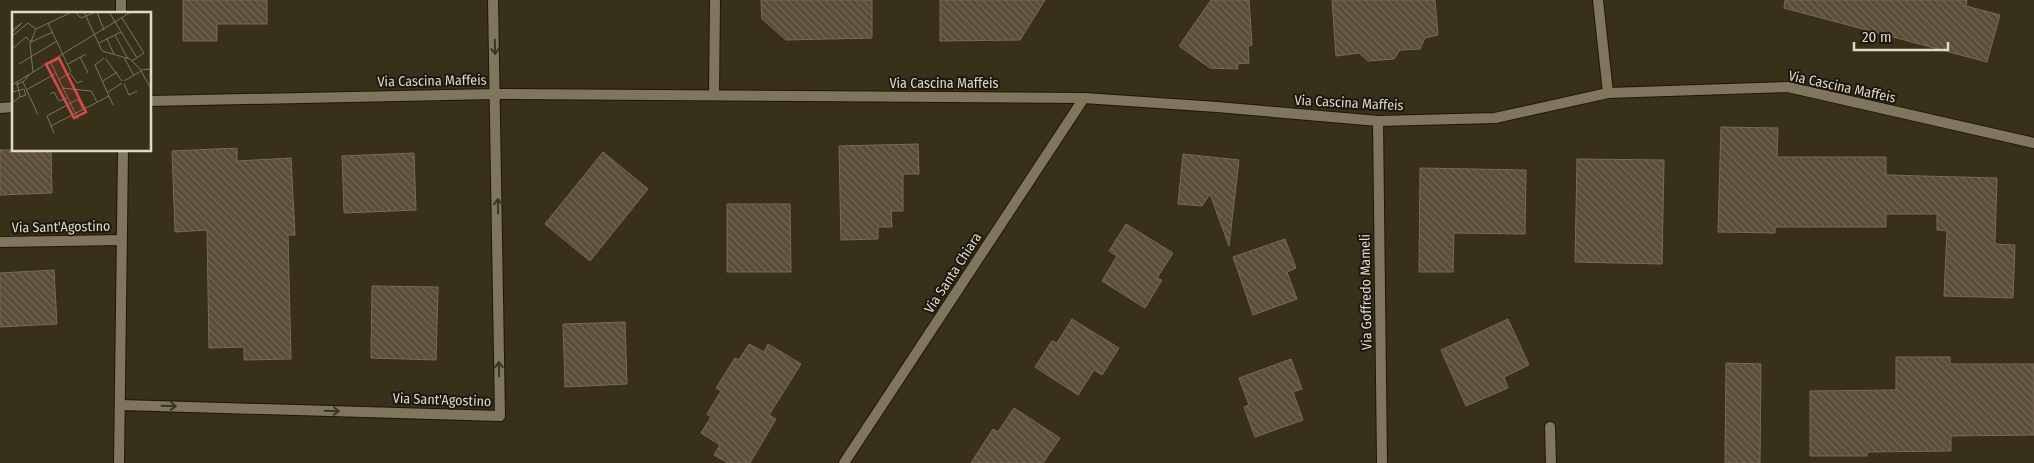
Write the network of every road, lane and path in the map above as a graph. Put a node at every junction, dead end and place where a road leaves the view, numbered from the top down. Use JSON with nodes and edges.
{"nodes":[{"id":1,"x":493,"y":0,"type":"edge"},
{"id":2,"x":715,"y":0,"type":"edge"},
{"id":3,"x":1598,"y":0,"type":"edge"},
{"id":4,"x":1608,"y":93,"type":"junction"},
{"id":5,"x":496,"y":94,"type":"junction"},
{"id":6,"x":714,"y":95,"type":"junction"},
{"id":7,"x":1084,"y":98,"type":"junction"},
{"id":8,"x":151,"y":101,"type":"edge"},
{"id":9,"x":1378,"y":121,"type":"junction"},
{"id":10,"x":2034,"y":143,"type":"edge"},
{"id":11,"x":123,"y":151,"type":"edge"},
{"id":12,"x":122,"y":240,"type":"junction"},
{"id":13,"x":0,"y":242,"type":"edge"},
{"id":14,"x":121,"y":405,"type":"junction"},
{"id":15,"x":1550,"y":427,"type":"dead end"},
{"id":16,"x":119,"y":463,"type":"edge"},
{"id":17,"x":844,"y":463,"type":"edge"},
{"id":18,"x":1382,"y":463,"type":"edge"},
{"id":19,"x":1551,"y":463,"type":"edge"}],
"edges":[{"from":1,"to":5,"type":"street","one_way":true},
{"from":2,"to":6,"type":"street"},
{"from":3,"to":4,"type":"street"},
{"from":4,"to":9,"type":"street","name":"Via Cascina Maffeis"},
{"from":4,"to":10,"type":"street","name":"Via Cascina Maffeis"},
{"from":5,"to":6,"type":"street","name":"Via Cascina Maffeis"},
{"from":5,"to":8,"type":"street","name":"Via Cascina Maffeis"},
{"from":14,"to":5,"type":"street","name":"Via Sant'Agostino","one_way":true},
{"from":6,"to":7,"type":"street","name":"Via Cascina Maffeis"},
{"from":7,"to":9,"type":"street","name":"Via Cascina Maffeis"},
{"from":7,"to":17,"type":"street","name":"Via Santa Chiara"},
{"from":9,"to":18,"type":"street","name":"Via Goffredo Mameli"},
{"from":11,"to":12,"type":"street","name":"Via Sant'Agostino"},
{"from":12,"to":13,"type":"street","name":"Via Sant'Agostino"},
{"from":12,"to":14,"type":"street","name":"Via Sant'Agostino"},
{"from":14,"to":16,"type":"street","name":"Via Sant'Agostino"},
{"from":15,"to":19,"type":"street"}]}
